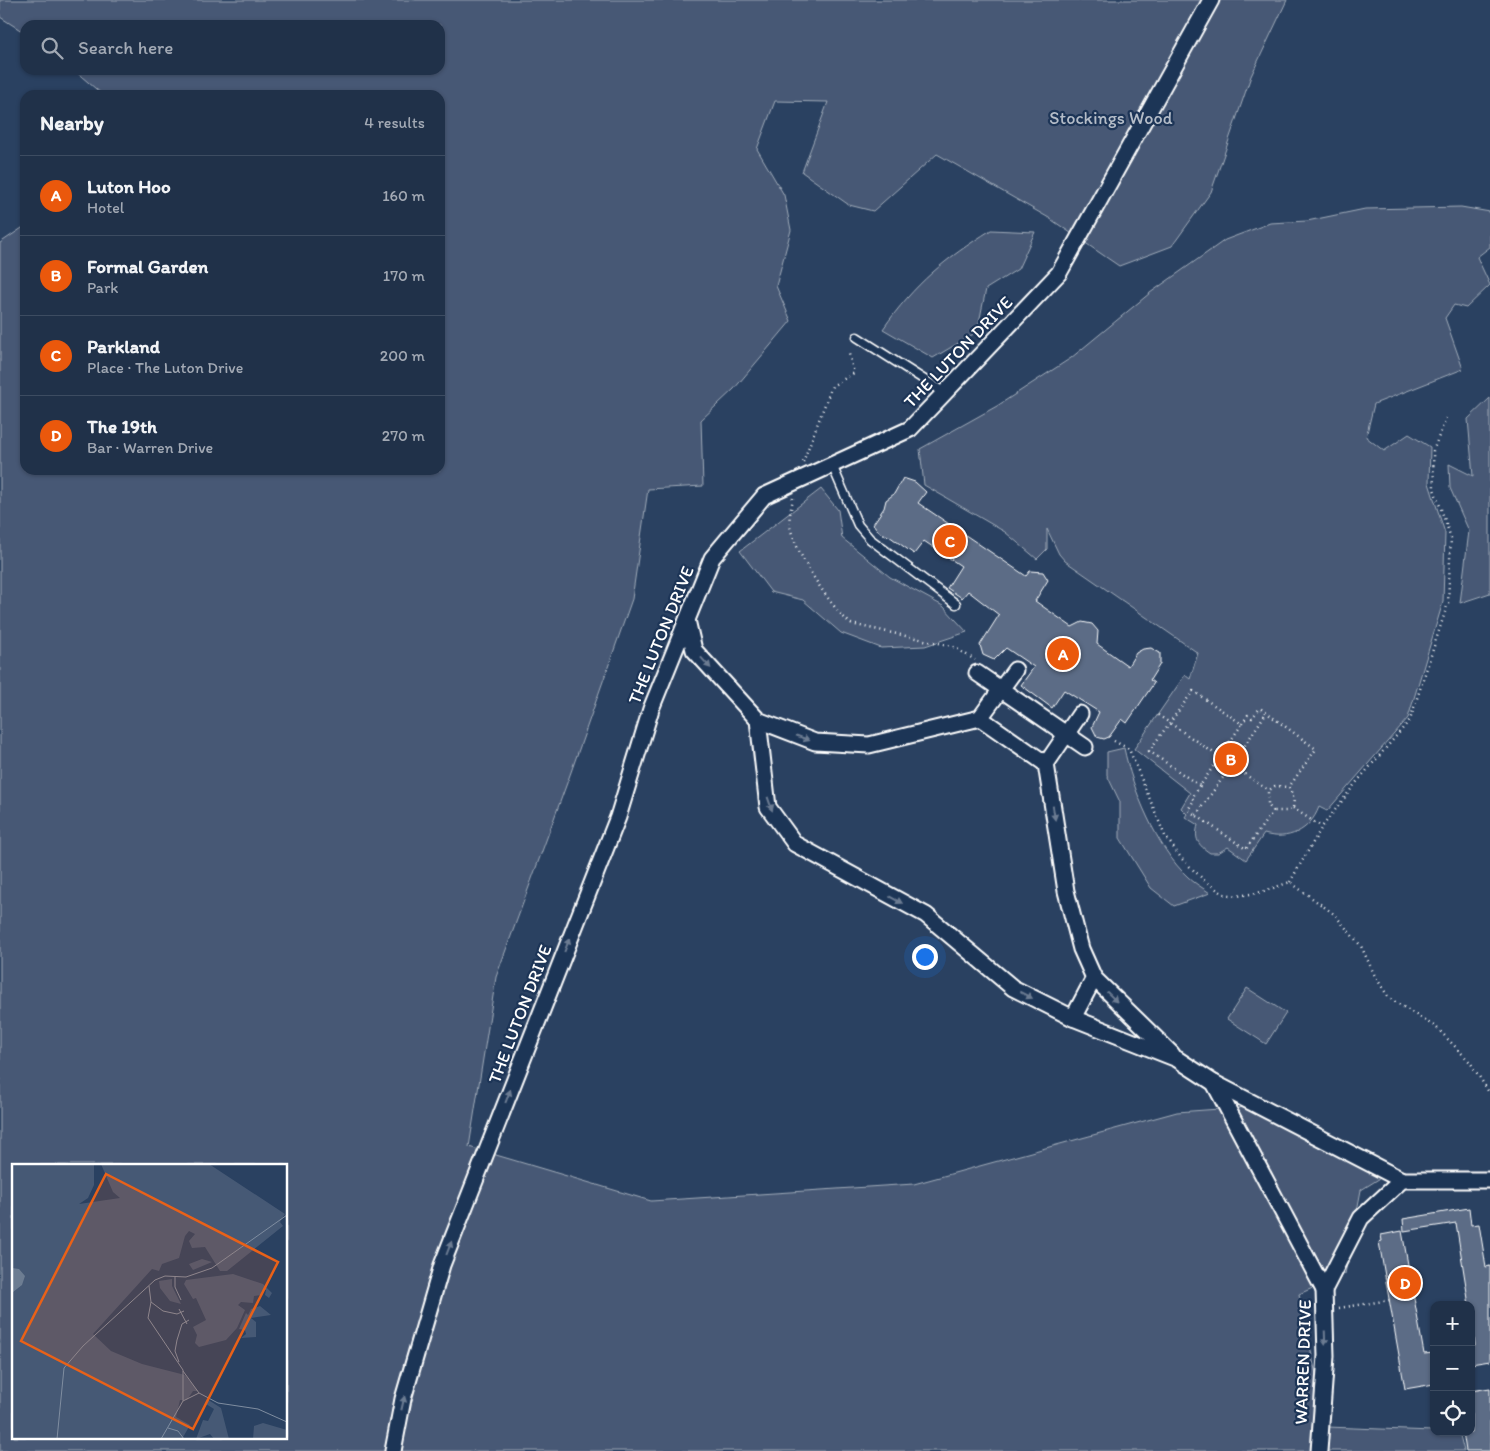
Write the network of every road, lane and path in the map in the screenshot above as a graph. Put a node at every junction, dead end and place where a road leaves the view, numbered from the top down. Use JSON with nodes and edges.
{"nodes":[{"id":1,"x":1211,"y":0,"type":"edge"},
{"id":2,"x":857,"y":337,"type":"dead end"},
{"id":3,"x":849,"y":354,"type":"dead end"},
{"id":4,"x":945,"y":393,"type":"junction"},
{"id":5,"x":1446,"y":418,"type":"dead end"},
{"id":6,"x":832,"y":465,"type":"junction"},
{"id":7,"x":794,"y":483,"type":"junction"},
{"id":8,"x":956,"y":604,"type":"dead end"},
{"id":9,"x":687,"y":620,"type":"junction"},
{"id":10,"x":977,"y":667,"type":"joint"},
{"id":11,"x":1015,"y":670,"type":"dead end"},
{"id":12,"x":1001,"y":689,"type":"junction"},
{"id":13,"x":1266,"y":713,"type":"junction"},
{"id":14,"x":1080,"y":714,"type":"dead end"},
{"id":15,"x":1158,"y":714,"type":"dead end"},
{"id":16,"x":980,"y":718,"type":"junction"},
{"id":17,"x":758,"y":720,"type":"junction"},
{"id":18,"x":1169,"y":722,"type":"junction"},
{"id":19,"x":1242,"y":724,"type":"junction"},
{"id":20,"x":1066,"y":734,"type":"junction"},
{"id":21,"x":1114,"y":741,"type":"dead end"},
{"id":22,"x":1127,"y":743,"type":"dead end"},
{"id":23,"x":1085,"y":747,"type":"dead end"},
{"id":24,"x":1129,"y":749,"type":"junction"},
{"id":25,"x":1220,"y":758,"type":"junction"},
{"id":26,"x":1046,"y":764,"type":"junction"},
{"id":27,"x":1232,"y":765,"type":"junction"},
{"id":28,"x":1200,"y":786,"type":"junction"},
{"id":29,"x":1289,"y":787,"type":"junction"},
{"id":30,"x":1268,"y":791,"type":"junction"},
{"id":31,"x":1293,"y":808,"type":"junction"},
{"id":32,"x":1274,"y":811,"type":"junction"},
{"id":33,"x":1196,"y":815,"type":"junction"},
{"id":34,"x":1322,"y":827,"type":"junction"},
{"id":35,"x":1290,"y":882,"type":"junction"},
{"id":36,"x":1094,"y":978,"type":"junction"},
{"id":37,"x":1074,"y":1018,"type":"junction"},
{"id":38,"x":1177,"y":1059,"type":"junction"},
{"id":39,"x":1214,"y":1083,"type":"junction"},
{"id":40,"x":1490,"y":1094,"type":"edge"},
{"id":41,"x":1402,"y":1180,"type":"junction"},
{"id":42,"x":1490,"y":1180,"type":"edge"},
{"id":43,"x":1324,"y":1290,"type":"junction"},
{"id":44,"x":1390,"y":1300,"type":"dead end"},
{"id":45,"x":1324,"y":1310,"type":"junction"},
{"id":46,"x":393,"y":1451,"type":"edge"},
{"id":47,"x":1319,"y":1451,"type":"edge"}],
"edges":[{"from":1,"to":4,"type":"street","name":"THE LUTON DRIVE"},
{"from":2,"to":4,"type":"lane"},
{"from":3,"to":7,"type":"path"},
{"from":4,"to":6,"type":"street","name":"THE LUTON DRIVE"},
{"from":5,"to":34,"type":"path"},
{"from":6,"to":7,"type":"street","name":"THE LUTON DRIVE"},
{"from":6,"to":8,"type":"lane"},
{"from":7,"to":9,"type":"street","name":"THE LUTON DRIVE"},
{"from":7,"to":10,"type":"path"},
{"from":9,"to":17,"type":"street","one_way":true},
{"from":46,"to":9,"type":"street","name":"THE LUTON DRIVE","one_way":true},
{"from":10,"to":12,"type":"street"},
{"from":11,"to":12,"type":"street"},
{"from":12,"to":16,"type":"street"},
{"from":12,"to":20,"type":"street"},
{"from":13,"to":19,"type":"path"},
{"from":13,"to":27,"type":"path"},
{"from":13,"to":29,"type":"path"},
{"from":14,"to":20,"type":"street"},
{"from":15,"to":18,"type":"path"},
{"from":17,"to":16,"type":"street","one_way":true},
{"from":16,"to":26,"type":"street"},
{"from":17,"to":37,"type":"street","one_way":true},
{"from":18,"to":19,"type":"path"},
{"from":18,"to":25,"type":"path"},
{"from":18,"to":28,"type":"path"},
{"from":19,"to":25,"type":"path"},
{"from":20,"to":23,"type":"street"},
{"from":20,"to":26,"type":"street"},
{"from":21,"to":24,"type":"path"},
{"from":22,"to":24,"type":"path"},
{"from":24,"to":35,"type":"path"},
{"from":25,"to":27,"type":"path"},
{"from":25,"to":28,"type":"path"},
{"from":26,"to":36,"type":"street","one_way":true},
{"from":27,"to":30,"type":"path"},
{"from":27,"to":33,"type":"path"},
{"from":28,"to":33,"type":"path"},
{"from":29,"to":30,"type":"path"},
{"from":29,"to":31,"type":"path"},
{"from":30,"to":32,"type":"path"},
{"from":31,"to":32,"type":"path"},
{"from":31,"to":34,"type":"path"},
{"from":32,"to":33,"type":"path"},
{"from":34,"to":35,"type":"path"},
{"from":35,"to":40,"type":"path"},
{"from":36,"to":37,"type":"street"},
{"from":36,"to":38,"type":"street","one_way":true},
{"from":37,"to":38,"type":"street"},
{"from":38,"to":39,"type":"street"},
{"from":39,"to":41,"type":"street"},
{"from":39,"to":43,"type":"street"},
{"from":41,"to":42,"type":"street"},
{"from":41,"to":43,"type":"street","name":"WARREN DRIVE"},
{"from":43,"to":45,"type":"street","name":"WARREN DRIVE"},
{"from":44,"to":45,"type":"path"},
{"from":45,"to":47,"type":"street","name":"WARREN DRIVE","one_way":true}]}
